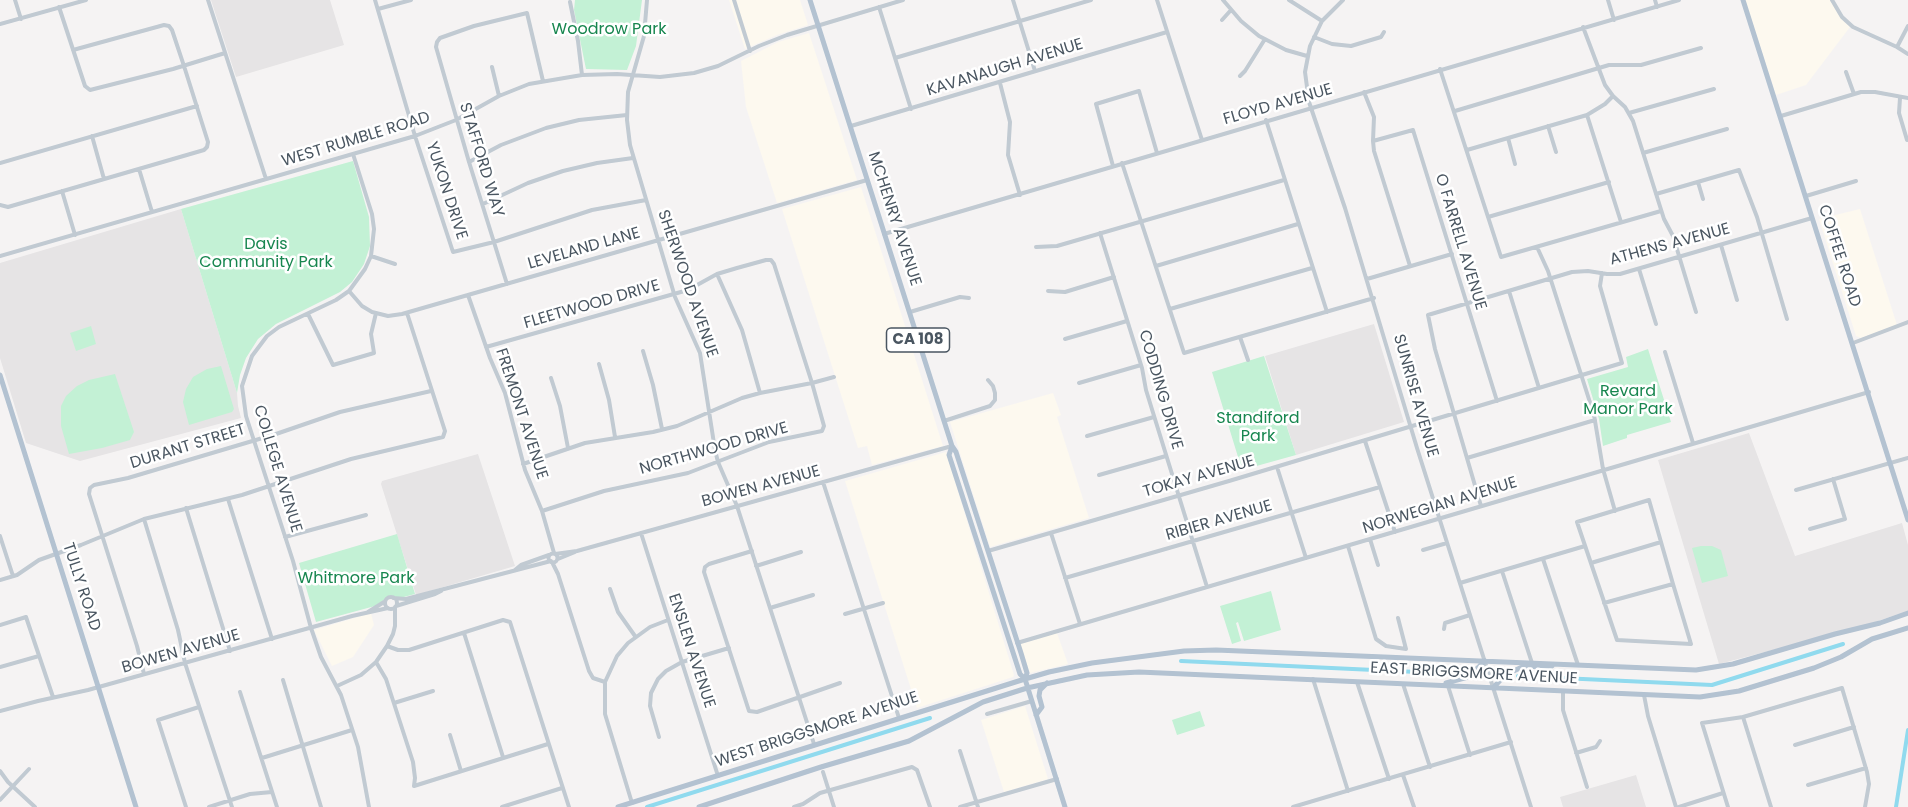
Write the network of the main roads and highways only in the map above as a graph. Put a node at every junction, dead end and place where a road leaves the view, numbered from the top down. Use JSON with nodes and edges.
{"nodes":[{"id":1,"x":810,"y":0,"type":"edge"},
{"id":2,"x":1743,"y":0,"type":"edge"},
{"id":3,"x":0,"y":375,"type":"edge"},
{"id":4,"x":952,"y":446,"type":"junction"},
{"id":5,"x":1908,"y":520,"type":"edge"},
{"id":6,"x":1908,"y":613,"type":"edge"},
{"id":7,"x":1908,"y":628,"type":"edge"},
{"id":8,"x":1485,"y":661,"type":"junction"},
{"id":9,"x":1556,"y":664,"type":"junction"},
{"id":10,"x":1024,"y":679,"type":"junction"},
{"id":11,"x":1047,"y":683,"type":"junction"},
{"id":12,"x":1427,"y":685,"type":"junction"},
{"id":13,"x":1028,"y":688,"type":"junction"},
{"id":14,"x":1494,"y":688,"type":"junction"},
{"id":15,"x":1036,"y":715,"type":"junction"},
{"id":16,"x":136,"y":807,"type":"edge"},
{"id":17,"x":618,"y":807,"type":"edge"},
{"id":18,"x":699,"y":807,"type":"edge"},
{"id":19,"x":1065,"y":807,"type":"edge"}],
"edges":[{"from":1,"to":4,"type":"main road","name":"MCHENRY AVENUE","number":"CA 108"},
{"from":2,"to":5,"type":"main road","name":"COFFEE ROAD"},
{"from":3,"to":16,"type":"main road","name":"TULLY ROAD"},
{"from":4,"to":10,"type":"main road","name":"MCHENRY AVENUE","number":"CA 108"},
{"from":4,"to":10,"type":"main road","name":"MCHENRY AVENUE","number":"CA 108"},
{"from":6,"to":9,"type":"main road","name":"EAST BRIGGSMORE AVENUE"},
{"from":7,"to":14,"type":"main road","name":"EAST BRIGGSMORE AVENUE"},
{"from":8,"to":9,"type":"main road","name":"EAST BRIGGSMORE AVENUE"},
{"from":8,"to":10,"type":"main road","name":"EAST BRIGGSMORE AVENUE"},
{"from":8,"to":12,"type":"main road"},
{"from":9,"to":14,"type":"main road"},
{"from":10,"to":13,"type":"main road","name":"MCHENRY AVENUE","number":"CA 108"},
{"from":10,"to":17,"type":"main road","name":"WEST BRIGGSMORE AVENUE"},
{"from":11,"to":12,"type":"main road","name":"EAST BRIGGSMORE AVENUE"},
{"from":11,"to":13,"type":"main road","name":"EAST BRIGGSMORE AVENUE"},
{"from":11,"to":15,"type":"main road"},
{"from":12,"to":14,"type":"main road","name":"EAST BRIGGSMORE AVENUE"},
{"from":13,"to":15,"type":"main road","name":"MCHENRY AVENUE","number":"CA 108"},
{"from":13,"to":18,"type":"main road"},
{"from":15,"to":19,"type":"main road","name":"MCHENRY AVENUE","number":"CA 108"}]}
